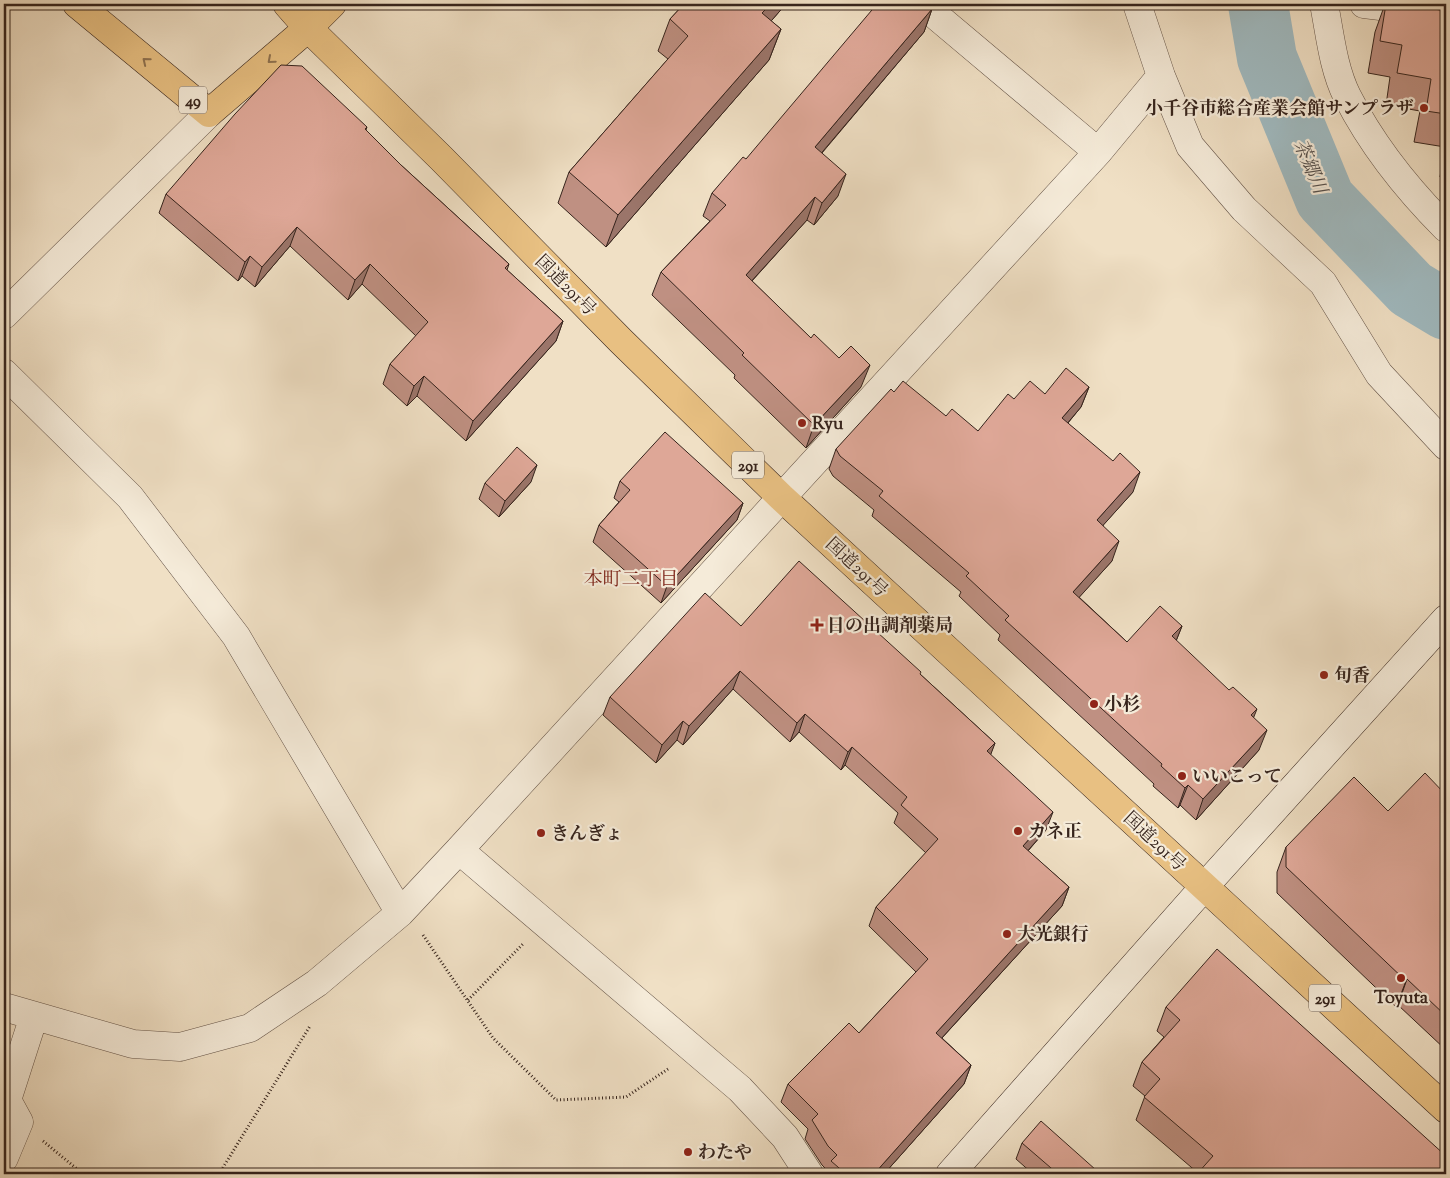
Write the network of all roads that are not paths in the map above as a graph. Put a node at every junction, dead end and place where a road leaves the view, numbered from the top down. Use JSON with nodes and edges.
{"nodes":[{"id":1,"x":77,"y":4,"type":"edge"},
{"id":2,"x":287,"y":4,"type":"edge"},
{"id":3,"x":332,"y":4,"type":"edge"},
{"id":4,"x":922,"y":4,"type":"edge"},
{"id":5,"x":1137,"y":4,"type":"edge"},
{"id":6,"x":1324,"y":4,"type":"edge"},
{"id":7,"x":1364,"y":4,"type":"edge"},
{"id":8,"x":1446,"y":14,"type":"edge"},
{"id":9,"x":308,"y":28,"type":"junction"},
{"id":10,"x":1161,"y":76,"type":"junction"},
{"id":11,"x":209,"y":113,"type":"junction"},
{"id":12,"x":1098,"y":152,"type":"junction"},
{"id":13,"x":1446,"y":228,"type":"edge"},
{"id":14,"x":4,"y":315,"type":"edge"},
{"id":15,"x":4,"y":373,"type":"edge"},
{"id":16,"x":1446,"y":446,"type":"edge"},
{"id":17,"x":780,"y":497,"type":"junction"},
{"id":18,"x":1446,"y":619,"type":"edge"},
{"id":19,"x":459,"y":850,"type":"junction"},
{"id":20,"x":1204,"y":887,"type":"junction"},
{"id":21,"x":402,"y":910,"type":"junction"},
{"id":22,"x":4,"y":1007,"type":"edge"},
{"id":23,"x":34,"y":1016,"type":"junction"},
{"id":24,"x":1446,"y":1109,"type":"edge"},
{"id":25,"x":4,"y":1158,"type":"edge"},
{"id":26,"x":809,"y":1174,"type":"edge"},
{"id":27,"x":950,"y":1174,"type":"edge"}],
"edges":[{"from":11,"to":1,"type":"main road","number":"49","one_way":true},
{"from":2,"to":9,"type":"main road","name":"国道291号","number":"291"},
{"from":3,"to":9,"type":"main road"},
{"from":4,"to":12,"type":"street"},
{"from":5,"to":10,"type":"street"},
{"from":6,"to":13,"type":"street"},
{"from":7,"to":8,"type":"street"},
{"from":9,"to":11,"type":"main road","number":"49","one_way":true},
{"from":9,"to":17,"type":"main road","name":"国道291号","number":"291"},
{"from":10,"to":12,"type":"street"},
{"from":10,"to":16,"type":"street"},
{"from":11,"to":14,"type":"street"},
{"from":12,"to":17,"type":"street"},
{"from":15,"to":21,"type":"street"},
{"from":17,"to":19,"type":"street"},
{"from":17,"to":20,"type":"main road","name":"国道291号","number":"291"},
{"from":18,"to":20,"type":"street"},
{"from":19,"to":21,"type":"street"},
{"from":19,"to":26,"type":"street"},
{"from":20,"to":24,"type":"main road","name":"国道291号","number":"291"},
{"from":20,"to":27,"type":"street"},
{"from":21,"to":23,"type":"street"},
{"from":22,"to":23,"type":"street"},
{"from":23,"to":25,"type":"street"}]}
